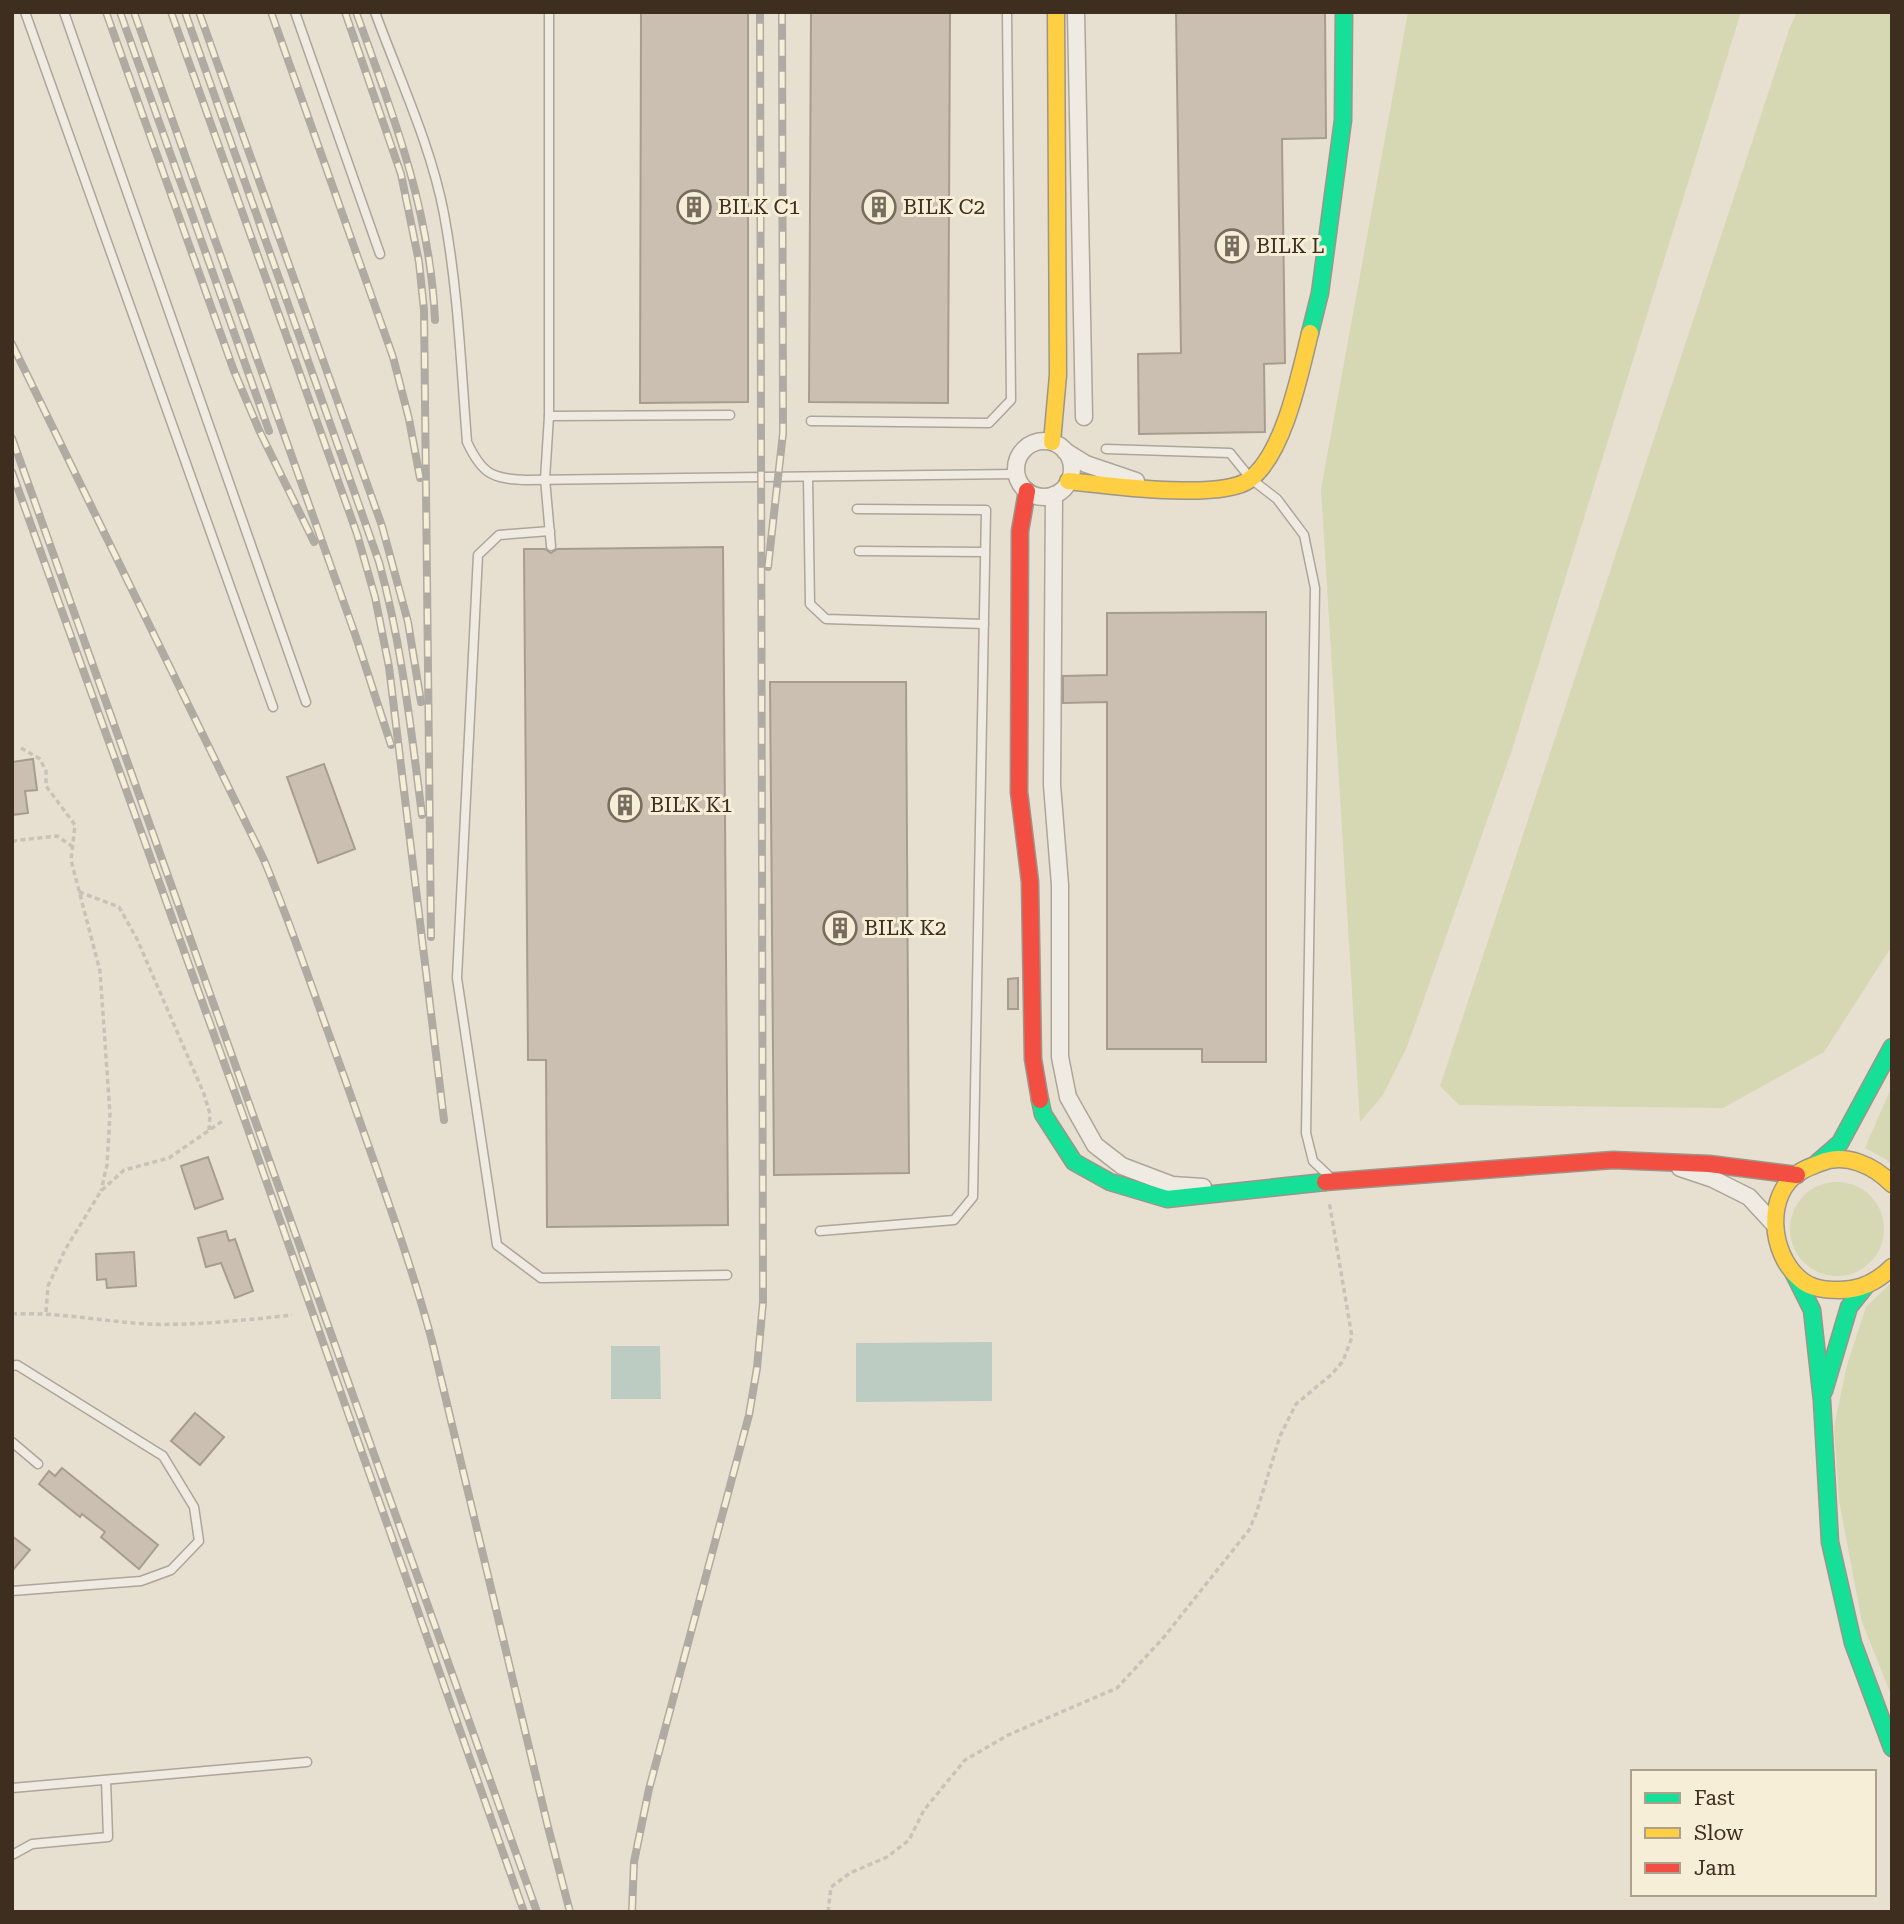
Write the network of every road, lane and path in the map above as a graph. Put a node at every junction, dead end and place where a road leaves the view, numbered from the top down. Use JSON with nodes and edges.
{"nodes":[{"id":1,"x":25,"y":12,"type":"edge"},
{"id":2,"x":64,"y":12,"type":"edge"},
{"id":3,"x":295,"y":12,"type":"edge"},
{"id":4,"x":375,"y":12,"type":"edge"},
{"id":5,"x":549,"y":12,"type":"edge"},
{"id":6,"x":1006,"y":12,"type":"edge"},
{"id":7,"x":1056,"y":12,"type":"edge"},
{"id":8,"x":1076,"y":12,"type":"edge"},
{"id":9,"x":1345,"y":12,"type":"edge"},
{"id":10,"x":380,"y":254,"type":"dead end"},
{"id":11,"x":730,"y":415,"type":"dead end"},
{"id":12,"x":549,"y":416,"type":"junction"},
{"id":13,"x":1084,"y":417,"type":"dead end"},
{"id":14,"x":811,"y":421,"type":"dead end"},
{"id":15,"x":1059,"y":446,"type":"junction"},
{"id":16,"x":1106,"y":449,"type":"dead end"},
{"id":17,"x":1016,"y":474,"type":"junction"},
{"id":18,"x":808,"y":477,"type":"junction"},
{"id":19,"x":545,"y":479,"type":"junction"},
{"id":20,"x":1251,"y":479,"type":"junction"},
{"id":21,"x":1068,"y":481,"type":"junction"},
{"id":22,"x":1169,"y":489,"type":"junction"},
{"id":23,"x":1027,"y":491,"type":"junction"},
{"id":24,"x":1054,"y":495,"type":"junction"},
{"id":25,"x":857,"y":509,"type":"dead end"},
{"id":26,"x":551,"y":531,"type":"junction"},
{"id":27,"x":551,"y":546,"type":"dead end"},
{"id":28,"x":859,"y":551,"type":"dead end"},
{"id":29,"x":985,"y":552,"type":"junction"},
{"id":30,"x":984,"y":624,"type":"junction"},
{"id":31,"x":306,"y":702,"type":"dead end"},
{"id":32,"x":273,"y":707,"type":"dead end"},
{"id":33,"x":21,"y":748,"type":"dead end"},
{"id":34,"x":12,"y":841,"type":"edge"},
{"id":35,"x":73,"y":847,"type":"junction"},
{"id":36,"x":78,"y":892,"type":"junction"},
{"id":37,"x":1892,"y":1047,"type":"edge"},
{"id":38,"x":223,"y":1120,"type":"dead end"},
{"id":39,"x":209,"y":1130,"type":"junction"},
{"id":40,"x":1664,"y":1163,"type":"junction"},
{"id":41,"x":1816,"y":1163,"type":"junction"},
{"id":42,"x":1797,"y":1175,"type":"junction"},
{"id":43,"x":1331,"y":1182,"type":"junction"},
{"id":44,"x":1892,"y":1184,"type":"edge"},
{"id":45,"x":1243,"y":1190,"type":"junction"},
{"id":46,"x":101,"y":1191,"type":"junction"},
{"id":47,"x":1773,"y":1223,"type":"junction"},
{"id":48,"x":820,"y":1231,"type":"dead end"},
{"id":49,"x":1892,"y":1266,"type":"edge"},
{"id":50,"x":1794,"y":1274,"type":"junction"},
{"id":51,"x":727,"y":1275,"type":"dead end"},
{"id":52,"x":1865,"y":1287,"type":"junction"},
{"id":53,"x":47,"y":1312,"type":"junction"},
{"id":54,"x":12,"y":1314,"type":"edge"},
{"id":55,"x":292,"y":1315,"type":"dead end"},
{"id":56,"x":12,"y":1366,"type":"edge"},
{"id":57,"x":1822,"y":1401,"type":"junction"},
{"id":58,"x":12,"y":1442,"type":"edge"},
{"id":59,"x":38,"y":1464,"type":"dead end"},
{"id":60,"x":12,"y":1591,"type":"edge"},
{"id":61,"x":1892,"y":1748,"type":"edge"},
{"id":62,"x":307,"y":1762,"type":"dead end"},
{"id":63,"x":106,"y":1780,"type":"junction"},
{"id":64,"x":12,"y":1788,"type":"edge"},
{"id":65,"x":12,"y":1855,"type":"edge"},
{"id":66,"x":828,"y":1912,"type":"edge"}],
"edges":[{"from":1,"to":32,"type":"lane"},
{"from":2,"to":31,"type":"lane"},
{"from":3,"to":10,"type":"lane"},
{"from":4,"to":19,"type":"lane"},
{"from":5,"to":12,"type":"lane"},
{"from":6,"to":14,"type":"lane"},
{"from":7,"to":15,"type":"main road"},
{"from":8,"to":13,"type":"street"},
{"from":9,"to":20,"type":"main road"},
{"from":11,"to":12,"type":"lane"},
{"from":12,"to":19,"type":"lane"},
{"from":15,"to":17,"type":"street"},
{"from":15,"to":21,"type":"street"},
{"from":15,"to":22,"type":"street"},
{"from":16,"to":20,"type":"lane"},
{"from":17,"to":18,"type":"lane"},
{"from":17,"to":23,"type":"street"},
{"from":18,"to":19,"type":"lane"},
{"from":18,"to":30,"type":"lane"},
{"from":19,"to":26,"type":"lane"},
{"from":20,"to":22,"type":"main road"},
{"from":20,"to":43,"type":"lane"},
{"from":21,"to":22,"type":"main road"},
{"from":21,"to":24,"type":"street"},
{"from":23,"to":24,"type":"street"},
{"from":23,"to":45,"type":"main road"},
{"from":24,"to":45,"type":"street"},
{"from":25,"to":29,"type":"lane"},
{"from":26,"to":27,"type":"lane"},
{"from":26,"to":51,"type":"lane"},
{"from":28,"to":29,"type":"lane"},
{"from":29,"to":30,"type":"lane"},
{"from":30,"to":48,"type":"lane"},
{"from":33,"to":35,"type":"path"},
{"from":34,"to":35,"type":"path"},
{"from":35,"to":36,"type":"path"},
{"from":36,"to":39,"type":"path"},
{"from":36,"to":46,"type":"path"},
{"from":37,"to":41,"type":"main road"},
{"from":38,"to":39,"type":"path"},
{"from":39,"to":46,"type":"path"},
{"from":40,"to":42,"type":"main road"},
{"from":40,"to":43,"type":"main road"},
{"from":40,"to":47,"type":"street"},
{"from":41,"to":42,"type":"main road"},
{"from":41,"to":44,"type":"main road"},
{"from":42,"to":47,"type":"main road"},
{"from":43,"to":45,"type":"main road"},
{"from":43,"to":66,"type":"path"},
{"from":46,"to":53,"type":"path"},
{"from":47,"to":50,"type":"main road"},
{"from":49,"to":52,"type":"main road"},
{"from":50,"to":52,"type":"main road"},
{"from":50,"to":57,"type":"main road"},
{"from":52,"to":57,"type":"main road"},
{"from":53,"to":54,"type":"path"},
{"from":53,"to":55,"type":"path"},
{"from":56,"to":60,"type":"lane"},
{"from":57,"to":61,"type":"main road"},
{"from":58,"to":59,"type":"lane"},
{"from":62,"to":63,"type":"lane"},
{"from":63,"to":64,"type":"lane"},
{"from":63,"to":65,"type":"lane"}]}
